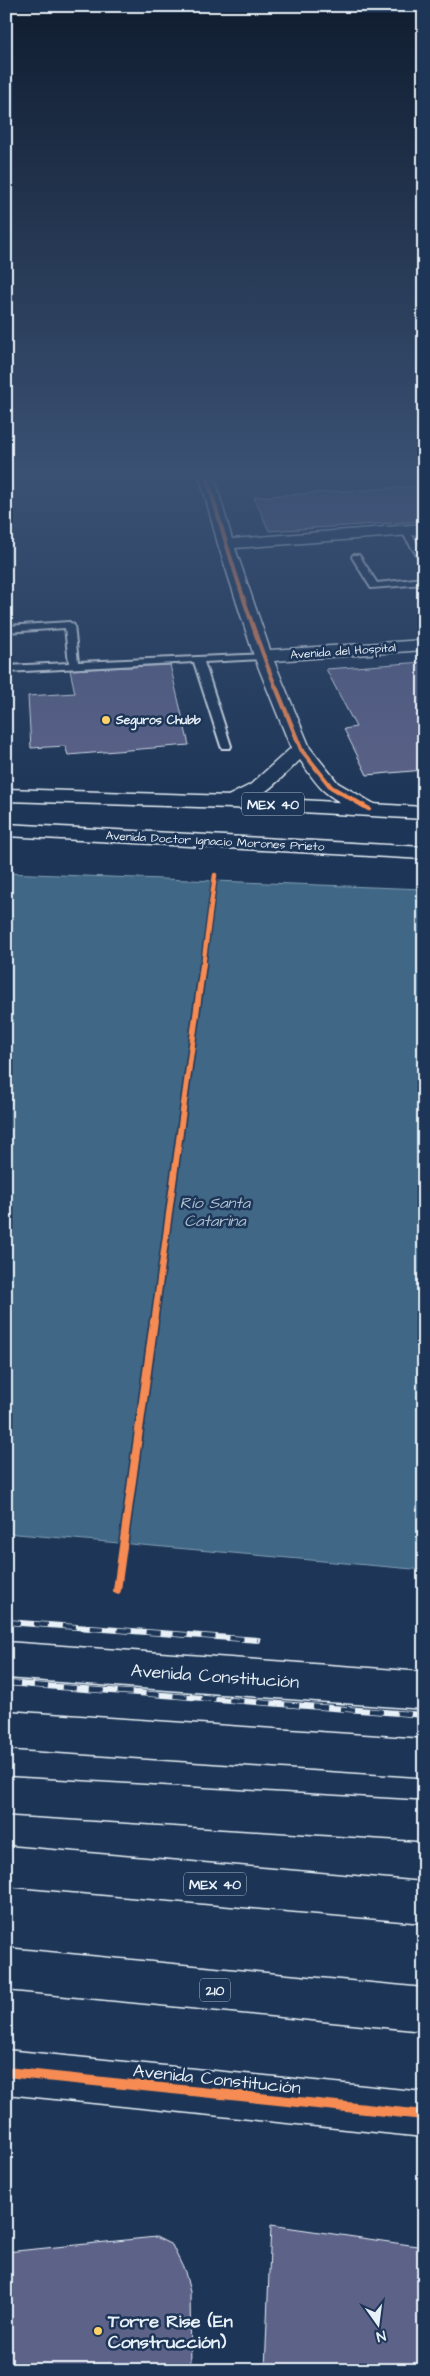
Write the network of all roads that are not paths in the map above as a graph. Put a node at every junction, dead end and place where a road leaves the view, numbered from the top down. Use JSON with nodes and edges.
{"nodes":[{"id":1,"x":239,"y":584,"type":"edge"},
{"id":2,"x":373,"y":584,"type":"edge"},
{"id":3,"x":395,"y":584,"type":"edge"},
{"id":4,"x":6,"y":629,"type":"edge"},
{"id":5,"x":424,"y":645,"type":"edge"},
{"id":6,"x":263,"y":656,"type":"junction"},
{"id":7,"x":198,"y":659,"type":"junction"},
{"id":8,"x":74,"y":665,"type":"junction"},
{"id":9,"x":6,"y":669,"type":"edge"},
{"id":10,"x":226,"y":746,"type":"dead end"},
{"id":11,"x":301,"y":750,"type":"junction"},
{"id":12,"x":6,"y":795,"type":"edge"},
{"id":13,"x":231,"y":802,"type":"junction"},
{"id":14,"x":369,"y":809,"type":"junction"},
{"id":15,"x":424,"y":813,"type":"edge"},
{"id":16,"x":6,"y":830,"type":"edge"},
{"id":17,"x":424,"y":853,"type":"edge"},
{"id":18,"x":6,"y":1660,"type":"edge"},
{"id":19,"x":424,"y":1691,"type":"edge"},
{"id":20,"x":6,"y":1730,"type":"edge"},
{"id":21,"x":424,"y":1758,"type":"edge"},
{"id":22,"x":6,"y":1796,"type":"edge"},
{"id":23,"x":424,"y":1821,"type":"edge"},
{"id":24,"x":6,"y":1866,"type":"edge"},
{"id":25,"x":424,"y":1903,"type":"edge"},
{"id":26,"x":6,"y":1969,"type":"edge"},
{"id":27,"x":424,"y":2010,"type":"edge"},
{"id":28,"x":6,"y":2072,"type":"edge"},
{"id":29,"x":424,"y":2115,"type":"edge"}],
"edges":[{"from":1,"to":6,"type":"main road"},
{"from":2,"to":3,"type":"lane"},
{"from":4,"to":8,"type":"lane"},
{"from":5,"to":6,"type":"main road","name":"Avenida del Hospital"},
{"from":6,"to":7,"type":"lane"},
{"from":6,"to":11,"type":"main road"},
{"from":7,"to":8,"type":"lane"},
{"from":7,"to":10,"type":"lane"},
{"from":8,"to":9,"type":"lane"},
{"from":11,"to":13,"type":"main road"},
{"from":11,"to":14,"type":"main road"},
{"from":12,"to":13,"type":"main road","number":"MEX 40"},
{"from":13,"to":14,"type":"main road","number":"MEX 40"},
{"from":14,"to":15,"type":"main road","number":"MEX 40"},
{"from":16,"to":17,"type":"main road","name":"Avenida Doctor Ignacio Morones Prieto"},
{"from":18,"to":19,"type":"main road","name":"Avenida Constitución"},
{"from":20,"to":21,"type":"main road"},
{"from":22,"to":23,"type":"main road"},
{"from":24,"to":25,"type":"main road","number":"MEX 40"},
{"from":26,"to":27,"type":"main road","number":"210"},
{"from":28,"to":29,"type":"main road","name":"Avenida Constitución"}]}
